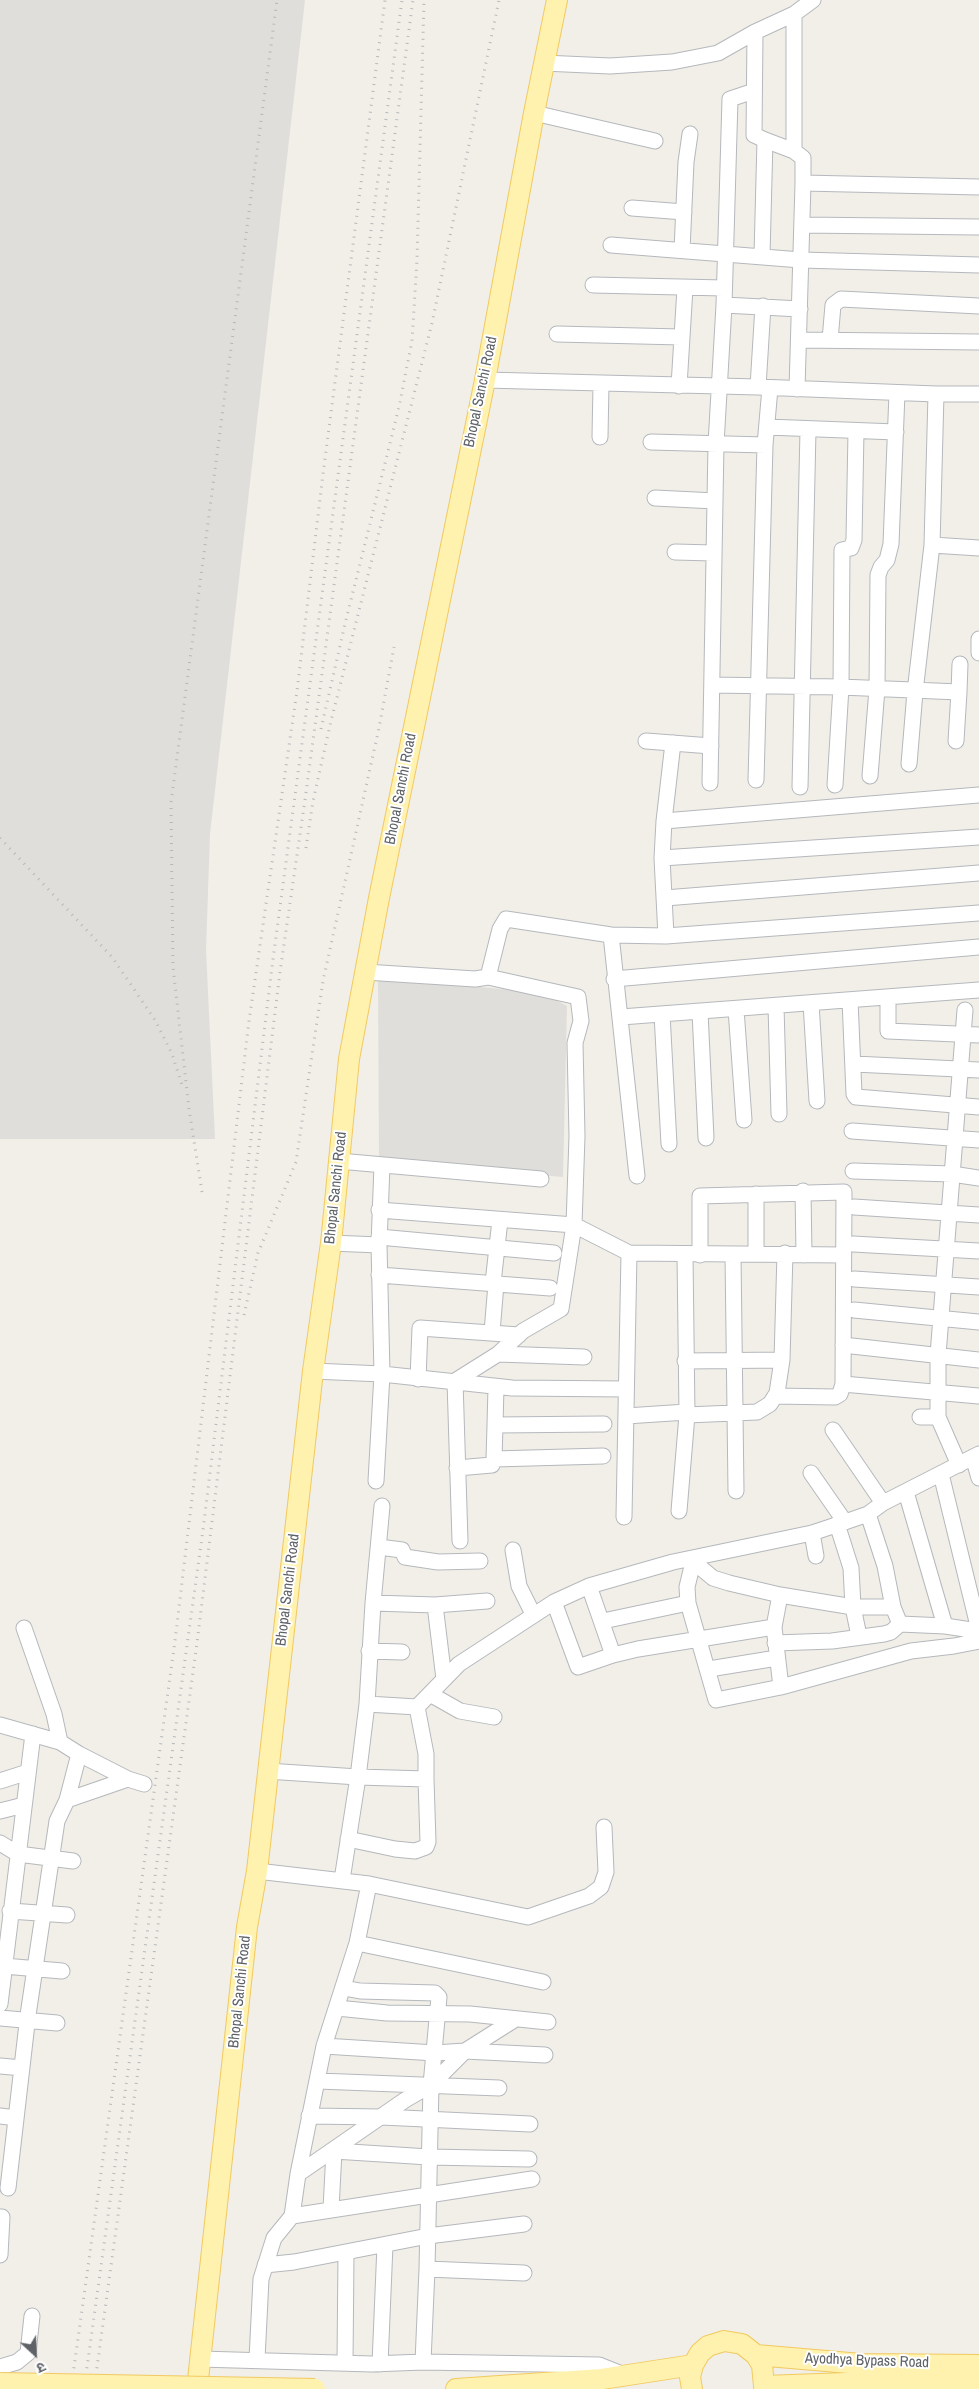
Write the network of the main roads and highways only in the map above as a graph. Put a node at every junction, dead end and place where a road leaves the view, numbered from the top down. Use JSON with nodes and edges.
{"nodes":[{"id":1,"x":557,"y":0,"type":"edge"},
{"id":2,"x":756,"y":2355,"type":"junction"},
{"id":3,"x":979,"y":2365,"type":"edge"},
{"id":4,"x":692,"y":2379,"type":"edge"},
{"id":5,"x":0,"y":2383,"type":"edge"},
{"id":6,"x":979,"y":2383,"type":"edge"},
{"id":7,"x":828,"y":2386,"type":"edge"},
{"id":8,"x":763,"y":2387,"type":"edge"},
{"id":9,"x":197,"y":2389,"type":"edge"},
{"id":10,"x":315,"y":2389,"type":"edge"},
{"id":11,"x":456,"y":2389,"type":"edge"}],
"edges":[{"from":1,"to":9,"type":"main road","name":"Bhopal Sanchi Road"},
{"from":2,"to":3,"type":"main road","name":"Ayodhya Bypass Road"},
{"from":2,"to":4,"type":"main road"},
{"from":2,"to":8,"type":"main road"},
{"from":4,"to":11,"type":"main road"},
{"from":5,"to":10,"type":"main road","bridge":true},
{"from":6,"to":7,"type":"main road","name":"Ayodhya Bypass Road"},
{"from":7,"to":8,"type":"main road","name":"Ayodhya Bypass Road"}]}
